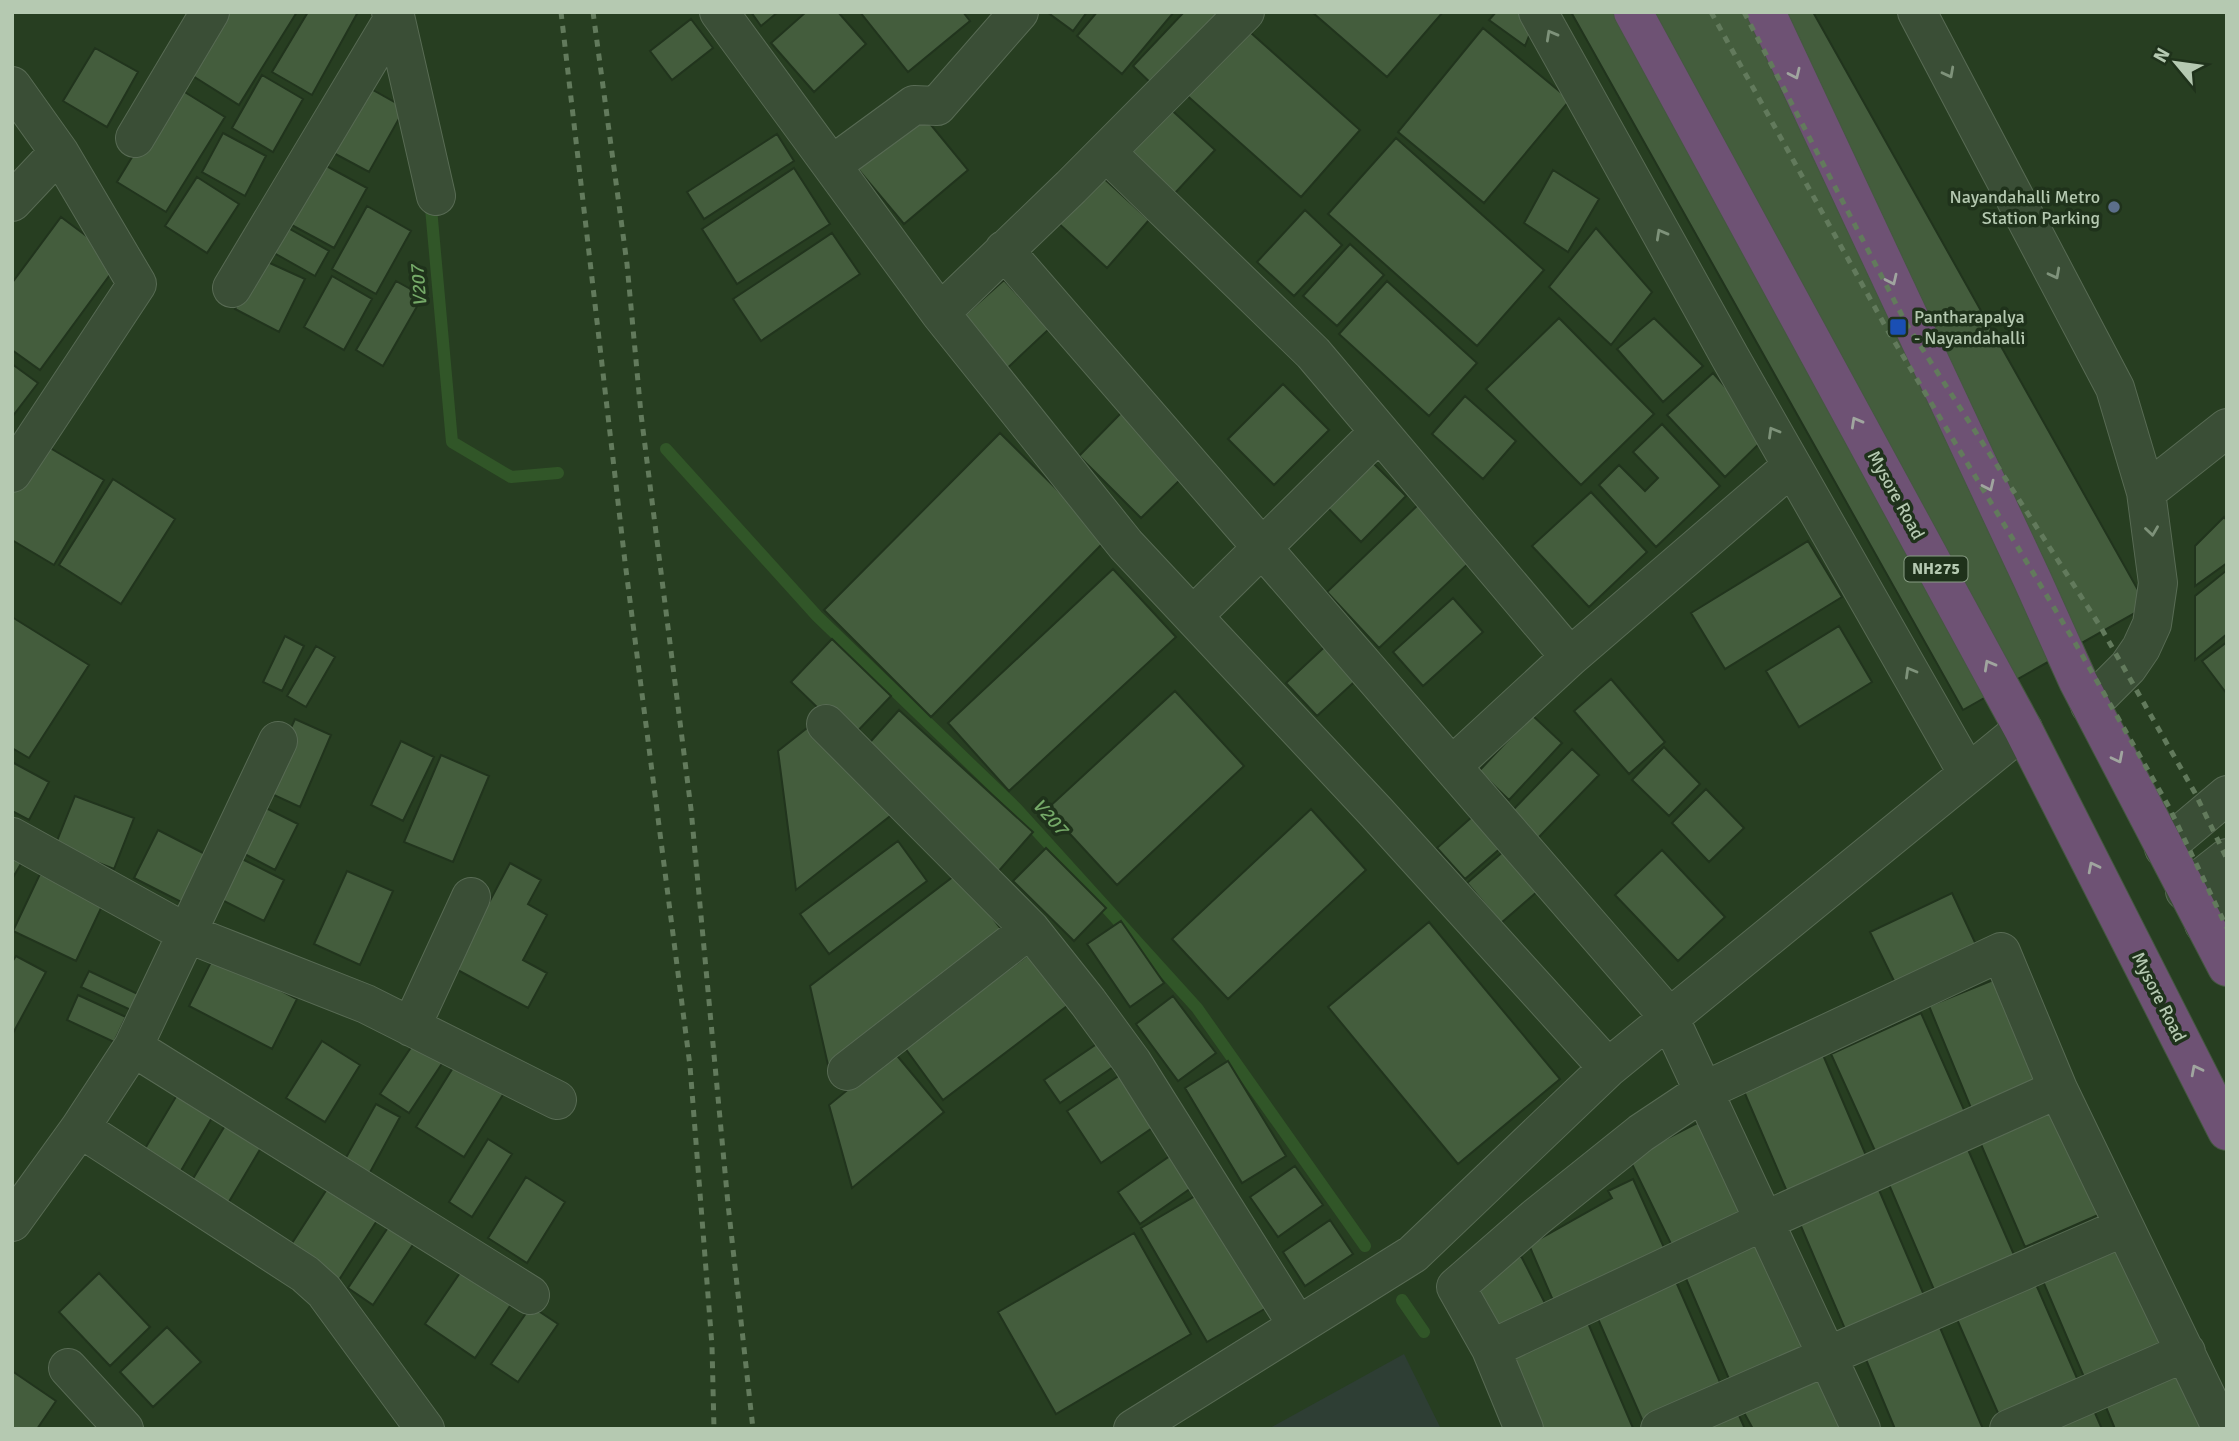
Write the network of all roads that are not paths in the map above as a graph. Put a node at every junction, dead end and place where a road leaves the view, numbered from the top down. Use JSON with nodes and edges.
{"nodes":[{"id":1,"x":210,"y":12,"type":"edge"},
{"id":2,"x":719,"y":12,"type":"edge"},
{"id":3,"x":1019,"y":12,"type":"edge"},
{"id":4,"x":1245,"y":12,"type":"edge"},
{"id":5,"x":1538,"y":12,"type":"edge"},
{"id":6,"x":1633,"y":12,"type":"edge"},
{"id":7,"x":1766,"y":12,"type":"edge"},
{"id":8,"x":1917,"y":12,"type":"edge"},
{"id":9,"x":393,"y":14,"type":"edge"},
{"id":10,"x":12,"y":86,"type":"edge"},
{"id":11,"x":135,"y":138,"type":"dead end"},
{"id":12,"x":59,"y":152,"type":"junction"},
{"id":13,"x":1106,"y":152,"type":"junction"},
{"id":14,"x":832,"y":165,"type":"junction"},
{"id":15,"x":436,"y":196,"type":"dead end"},
{"id":16,"x":12,"y":202,"type":"edge"},
{"id":17,"x":1004,"y":250,"type":"junction"},
{"id":18,"x":232,"y":288,"type":"dead end"},
{"id":19,"x":940,"y":313,"type":"junction"},
{"id":20,"x":2227,"y":428,"type":"edge"},
{"id":21,"x":1379,"y":432,"type":"junction"},
{"id":22,"x":1792,"y":466,"type":"junction"},
{"id":23,"x":12,"y":473,"type":"edge"},
{"id":24,"x":2146,"y":492,"type":"junction"},
{"id":25,"x":1264,"y":548,"type":"junction"},
{"id":26,"x":1193,"y":616,"type":"junction"},
{"id":27,"x":1570,"y":657,"type":"junction"},
{"id":28,"x":2090,"y":705,"type":"junction"},
{"id":29,"x":826,"y":724,"type":"dead end"},
{"id":30,"x":2023,"y":729,"type":"junction"},
{"id":31,"x":278,"y":741,"type":"dead end"},
{"id":32,"x":1452,"y":766,"type":"junction"},
{"id":33,"x":1968,"y":774,"type":"junction"},
{"id":34,"x":2227,"y":795,"type":"edge"},
{"id":35,"x":12,"y":837,"type":"edge"},
{"id":36,"x":2164,"y":848,"type":"junction"},
{"id":37,"x":2227,"y":858,"type":"edge"},
{"id":38,"x":2185,"y":891,"type":"junction"},
{"id":39,"x":471,"y":897,"type":"dead end"},
{"id":40,"x":2215,"y":914,"type":"edge"},
{"id":41,"x":1030,"y":929,"type":"junction"},
{"id":42,"x":186,"y":933,"type":"junction"},
{"id":43,"x":2225,"y":960,"type":"edge"},
{"id":44,"x":1670,"y":1017,"type":"junction"},
{"id":45,"x":411,"y":1027,"type":"junction"},
{"id":46,"x":133,"y":1047,"type":"junction"},
{"id":47,"x":1608,"y":1068,"type":"junction"},
{"id":48,"x":848,"y":1072,"type":"dead end"},
{"id":49,"x":2058,"y":1089,"type":"junction"},
{"id":50,"x":1704,"y":1091,"type":"junction"},
{"id":51,"x":557,"y":1100,"type":"dead end"},
{"id":52,"x":80,"y":1128,"type":"junction"},
{"id":53,"x":2227,"y":1131,"type":"edge"},
{"id":54,"x":1764,"y":1221,"type":"junction"},
{"id":55,"x":12,"y":1222,"type":"edge"},
{"id":56,"x":2124,"y":1227,"type":"junction"},
{"id":57,"x":530,"y":1295,"type":"dead end"},
{"id":58,"x":1298,"y":1326,"type":"junction"},
{"id":59,"x":1491,"y":1349,"type":"junction"},
{"id":60,"x":2186,"y":1352,"type":"junction"},
{"id":61,"x":1827,"y":1356,"type":"junction"},
{"id":62,"x":68,"y":1368,"type":"dead end"},
{"id":63,"x":124,"y":1429,"type":"edge"},
{"id":64,"x":425,"y":1429,"type":"edge"},
{"id":65,"x":1133,"y":1429,"type":"edge"},
{"id":66,"x":1524,"y":1429,"type":"edge"},
{"id":67,"x":1660,"y":1429,"type":"edge"},
{"id":68,"x":1861,"y":1429,"type":"edge"},
{"id":69,"x":2009,"y":1429,"type":"edge"},
{"id":70,"x":2222,"y":1429,"type":"edge"}],
"edges":[{"from":1,"to":11,"type":"street"},
{"from":2,"to":14,"type":"street"},
{"from":3,"to":14,"type":"street"},
{"from":4,"to":13,"type":"street"},
{"from":22,"to":5,"type":"street","one_way":true},
{"from":30,"to":6,"type":"highway","name":"Mysore Road","number":"NH275","one_way":true},
{"from":7,"to":28,"type":"highway","one_way":true},
{"from":8,"to":24,"type":"street","one_way":true},
{"from":9,"to":15,"type":"street"},
{"from":9,"to":18,"type":"street"},
{"from":10,"to":12,"type":"street"},
{"from":12,"to":16,"type":"street"},
{"from":12,"to":23,"type":"street"},
{"from":13,"to":17,"type":"street"},
{"from":13,"to":21,"type":"street"},
{"from":14,"to":19,"type":"street"},
{"from":17,"to":19,"type":"street"},
{"from":17,"to":25,"type":"street"},
{"from":19,"to":26,"type":"street"},
{"from":20,"to":24,"type":"street"},
{"from":21,"to":25,"type":"street"},
{"from":21,"to":27,"type":"street"},
{"from":22,"to":27,"type":"street"},
{"from":33,"to":22,"type":"street","one_way":true},
{"from":24,"to":28,"type":"street","one_way":true},
{"from":25,"to":26,"type":"street"},
{"from":25,"to":32,"type":"street"},
{"from":26,"to":47,"type":"street"},
{"from":27,"to":32,"type":"street"},
{"from":28,"to":36,"type":"highway","one_way":true},
{"from":29,"to":41,"type":"street"},
{"from":30,"to":33,"type":"street"},
{"from":53,"to":30,"type":"highway","name":"Mysore Road","number":"NH275","one_way":true},
{"from":31,"to":42,"type":"street"},
{"from":32,"to":44,"type":"street"},
{"from":33,"to":44,"type":"street"},
{"from":34,"to":36,"type":"street"},
{"from":35,"to":42,"type":"street"},
{"from":36,"to":38,"type":"highway"},
{"from":37,"to":38,"type":"street"},
{"from":38,"to":40,"type":"highway"},
{"from":39,"to":45,"type":"street"},
{"from":40,"to":43,"type":"highway"},
{"from":41,"to":48,"type":"street"},
{"from":41,"to":58,"type":"street"},
{"from":42,"to":45,"type":"street"},
{"from":42,"to":46,"type":"street"},
{"from":44,"to":47,"type":"street"},
{"from":44,"to":50,"type":"street"},
{"from":45,"to":51,"type":"street"},
{"from":46,"to":52,"type":"street"},
{"from":46,"to":57,"type":"street"},
{"from":47,"to":58,"type":"street"},
{"from":49,"to":50,"type":"street"},
{"from":49,"to":54,"type":"street"},
{"from":49,"to":56,"type":"street"},
{"from":50,"to":54,"type":"street"},
{"from":50,"to":59,"type":"street"},
{"from":52,"to":55,"type":"street"},
{"from":52,"to":64,"type":"street"},
{"from":54,"to":59,"type":"street"},
{"from":54,"to":61,"type":"street"},
{"from":56,"to":60,"type":"street"},
{"from":56,"to":61,"type":"street"},
{"from":58,"to":65,"type":"street"},
{"from":59,"to":66,"type":"street"},
{"from":60,"to":69,"type":"street"},
{"from":60,"to":70,"type":"street"},
{"from":61,"to":67,"type":"street"},
{"from":61,"to":68,"type":"street"},
{"from":62,"to":63,"type":"street"}]}
